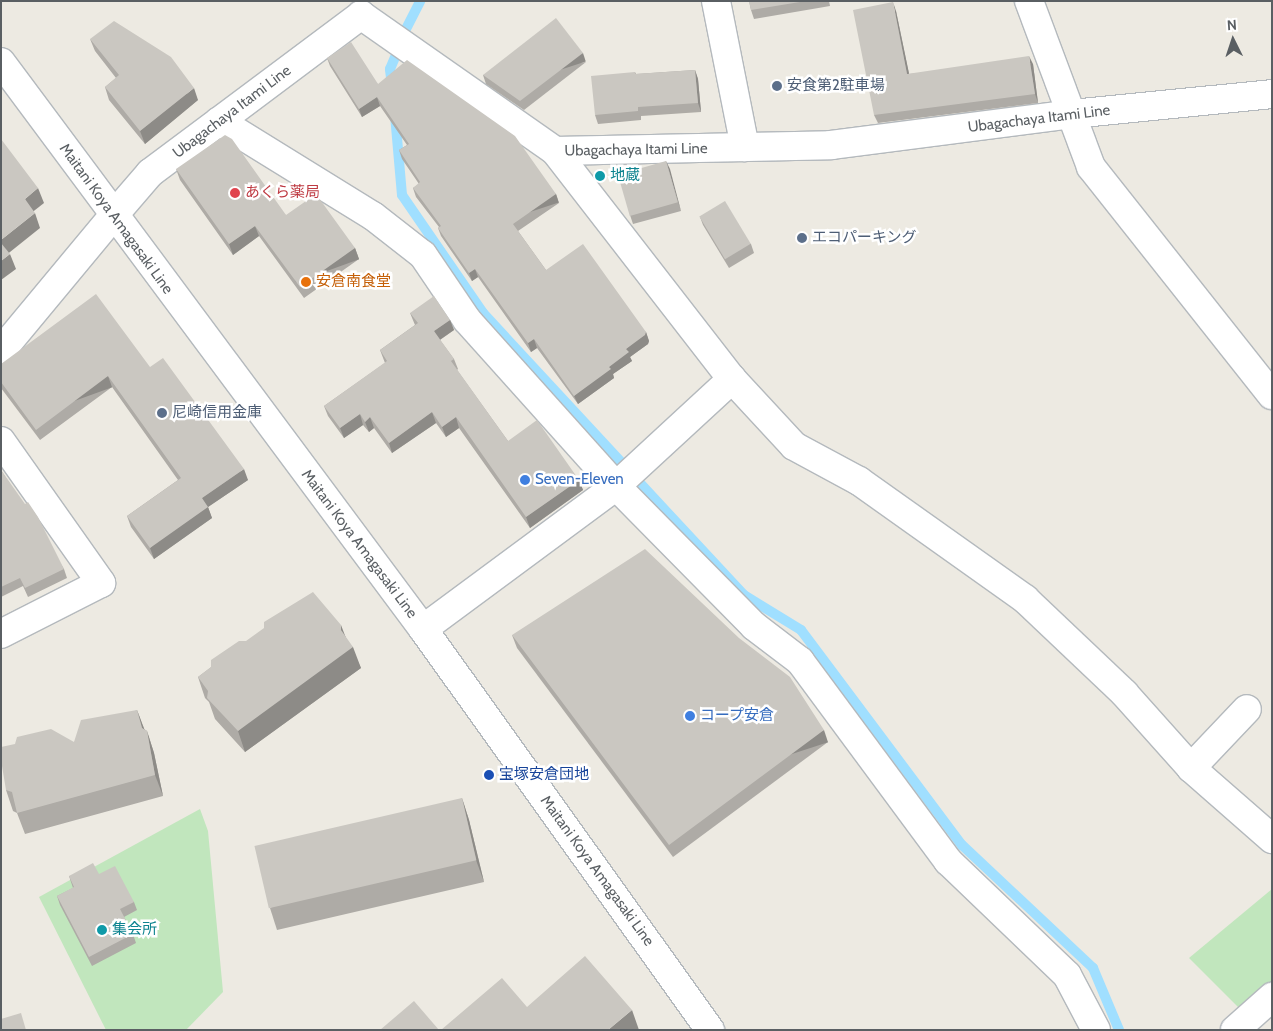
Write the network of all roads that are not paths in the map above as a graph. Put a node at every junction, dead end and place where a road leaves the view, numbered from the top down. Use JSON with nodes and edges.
{"nodes":[{"id":1,"x":716,"y":1,"type":"edge"},
{"id":2,"x":1029,"y":1,"type":"edge"},
{"id":3,"x":356,"y":8,"type":"edge"},
{"id":4,"x":1,"y":62,"type":"edge"},
{"id":5,"x":1272,"y":94,"type":"edge"},
{"id":6,"x":1072,"y":114,"type":"junction"},
{"id":7,"x":219,"y":121,"type":"junction"},
{"id":8,"x":745,"y":147,"type":"junction"},
{"id":9,"x":555,"y":151,"type":"junction"},
{"id":10,"x":113,"y":216,"type":"junction"},
{"id":11,"x":1,"y":351,"type":"edge"},
{"id":12,"x":732,"y":379,"type":"junction"},
{"id":13,"x":1272,"y":395,"type":"edge"},
{"id":14,"x":1,"y":441,"type":"edge"},
{"id":15,"x":616,"y":486,"type":"junction"},
{"id":16,"x":422,"y":629,"type":"junction"},
{"id":17,"x":1,"y":634,"type":"edge"},
{"id":18,"x":1247,"y":709,"type":"dead end"},
{"id":19,"x":1192,"y":768,"type":"junction"},
{"id":20,"x":1272,"y":839,"type":"edge"},
{"id":21,"x":1272,"y":997,"type":"edge"},
{"id":22,"x":710,"y":1030,"type":"edge"},
{"id":23,"x":1096,"y":1030,"type":"edge"},
{"id":24,"x":1236,"y":1030,"type":"edge"}],
"edges":[{"from":1,"to":8,"type":"street"},
{"from":2,"to":6,"type":"street"},
{"from":3,"to":7,"type":"street","name":"Ubagachaya Itami Line"},
{"from":3,"to":9,"type":"street","name":"Ubagachaya Itami Line"},
{"from":4,"to":10,"type":"street","name":"Maitani Koya Amagasaki Line"},
{"from":5,"to":6,"type":"street","name":"Ubagachaya Itami Line"},
{"from":6,"to":8,"type":"street","name":"Ubagachaya Itami Line"},
{"from":6,"to":13,"type":"street"},
{"from":7,"to":10,"type":"street","name":"Ubagachaya Itami Line"},
{"from":7,"to":15,"type":"street"},
{"from":8,"to":9,"type":"street","name":"Ubagachaya Itami Line"},
{"from":9,"to":12,"type":"street"},
{"from":10,"to":11,"type":"street","name":"Ubagachaya Itami Line"},
{"from":10,"to":16,"type":"street","name":"Maitani Koya Amagasaki Line"},
{"from":12,"to":15,"type":"street"},
{"from":12,"to":19,"type":"street"},
{"from":14,"to":17,"type":"street"},
{"from":15,"to":16,"type":"street"},
{"from":15,"to":23,"type":"street"},
{"from":16,"to":22,"type":"street","name":"Maitani Koya Amagasaki Line"},
{"from":18,"to":19,"type":"street"},
{"from":19,"to":20,"type":"street"},
{"from":21,"to":24,"type":"street"}]}
